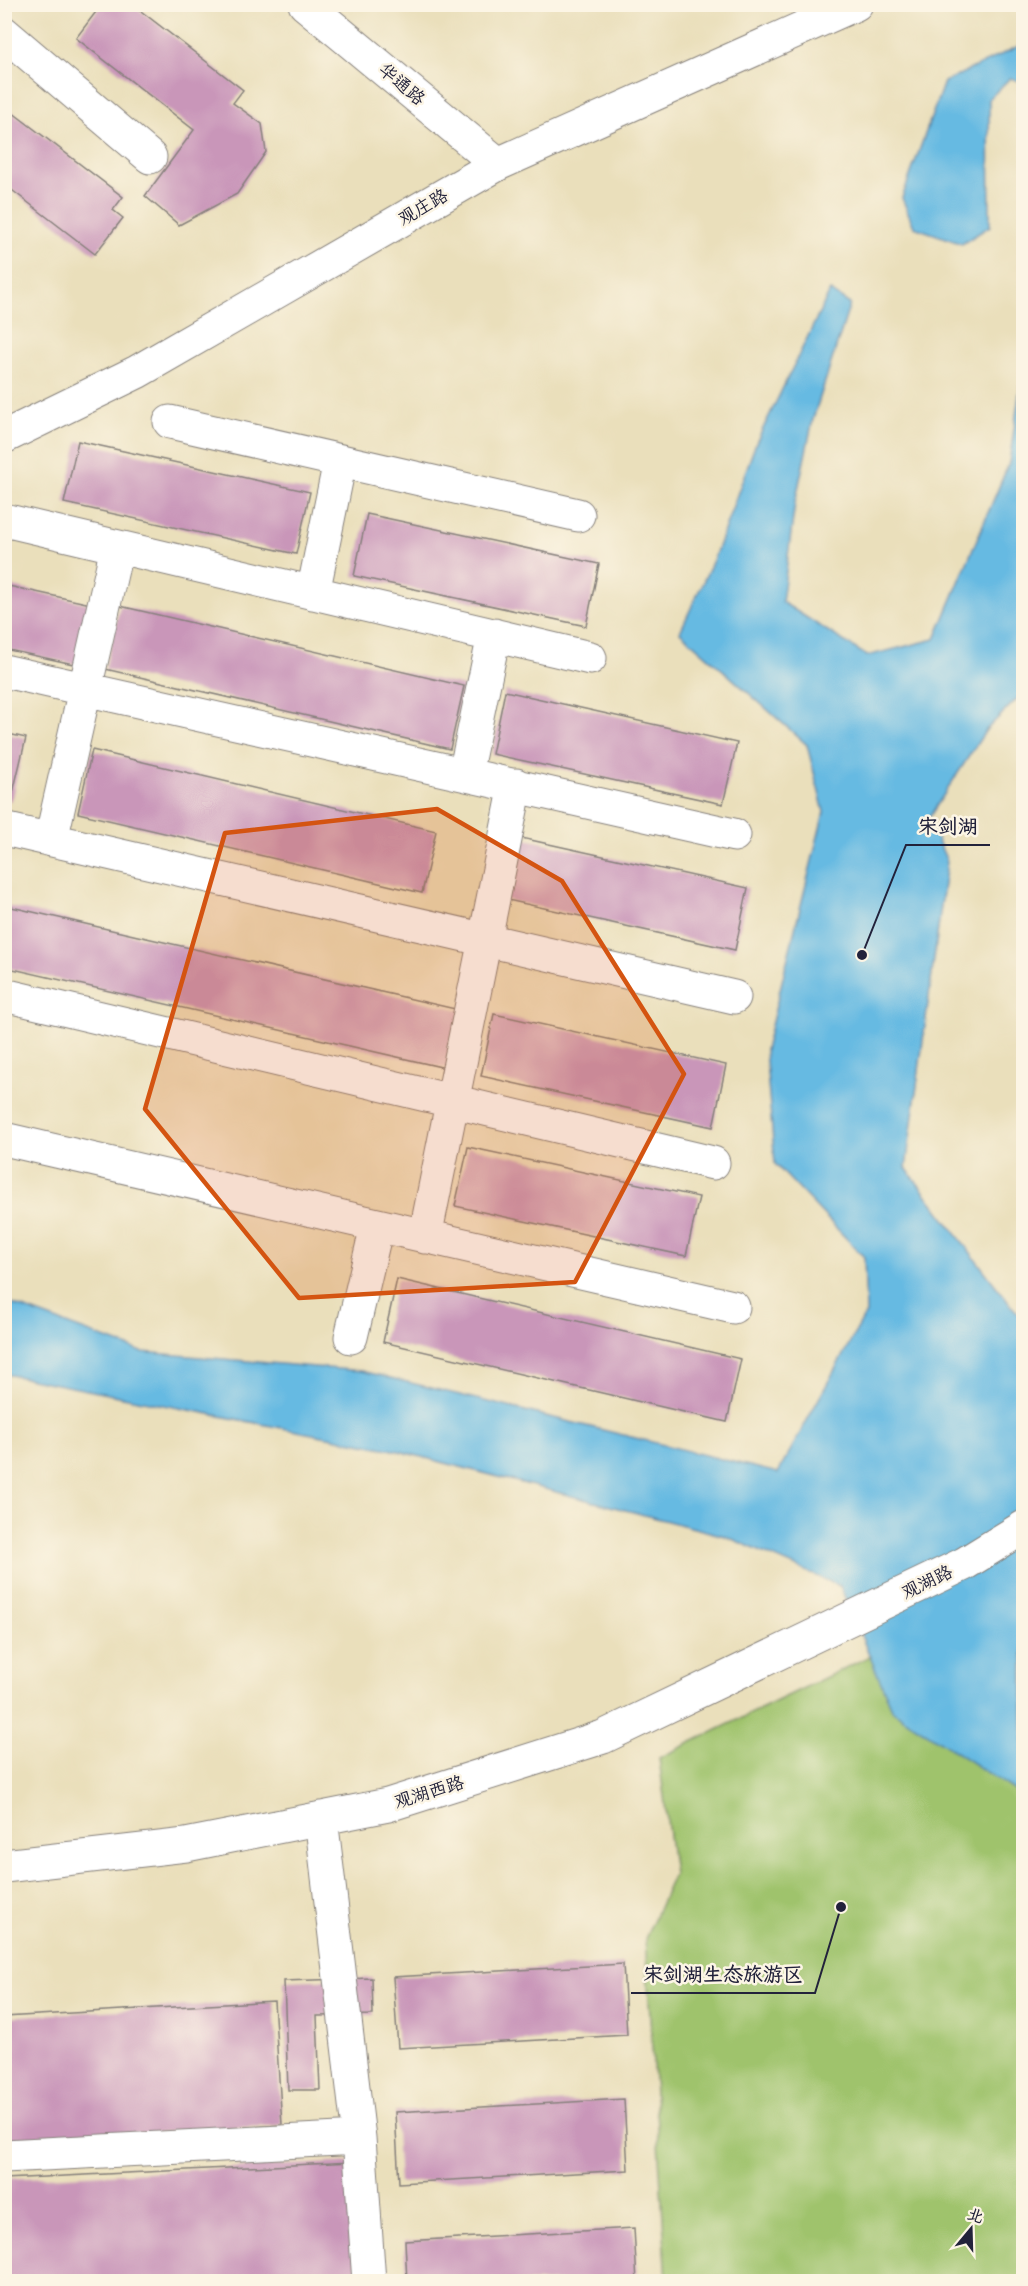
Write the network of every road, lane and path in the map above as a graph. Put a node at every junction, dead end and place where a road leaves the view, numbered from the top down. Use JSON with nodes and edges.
{"nodes":[{"id":1,"x":305,"y":4,"type":"edge"},
{"id":2,"x":856,"y":4,"type":"edge"},
{"id":3,"x":4,"y":33,"type":"edge"},
{"id":4,"x":150,"y":157,"type":"dead end"},
{"id":5,"x":498,"y":164,"type":"junction"},
{"id":6,"x":170,"y":422,"type":"dead end"},
{"id":7,"x":4,"y":437,"type":"edge"},
{"id":8,"x":340,"y":461,"type":"junction"},
{"id":9,"x":578,"y":515,"type":"dead end"},
{"id":10,"x":4,"y":520,"type":"edge"},
{"id":11,"x":117,"y":547,"type":"junction"},
{"id":12,"x":313,"y":593,"type":"junction"},
{"id":13,"x":494,"y":635,"type":"junction"},
{"id":14,"x":590,"y":658,"type":"dead end"},
{"id":15,"x":4,"y":671,"type":"edge"},
{"id":16,"x":85,"y":689,"type":"junction"},
{"id":17,"x":465,"y":774,"type":"junction"},
{"id":18,"x":516,"y":785,"type":"junction"},
{"id":19,"x":4,"y":829,"type":"edge"},
{"id":20,"x":734,"y":835,"type":"dead end"},
{"id":21,"x":51,"y":840,"type":"junction"},
{"id":22,"x":485,"y":940,"type":"junction"},
{"id":23,"x":4,"y":995,"type":"edge"},
{"id":24,"x":734,"y":997,"type":"dead end"},
{"id":25,"x":452,"y":1101,"type":"junction"},
{"id":26,"x":4,"y":1139,"type":"edge"},
{"id":27,"x":713,"y":1163,"type":"dead end"},
{"id":28,"x":377,"y":1226,"type":"junction"},
{"id":29,"x":425,"y":1237,"type":"junction"},
{"id":30,"x":733,"y":1307,"type":"dead end"},
{"id":31,"x":351,"y":1337,"type":"dead end"},
{"id":32,"x":1023,"y":1527,"type":"edge"},
{"id":33,"x":828,"y":1630,"type":"joint"},
{"id":34,"x":321,"y":1818,"type":"junction"},
{"id":35,"x":4,"y":1866,"type":"edge"},
{"id":36,"x":359,"y":2138,"type":"junction"},
{"id":37,"x":4,"y":2156,"type":"edge"},
{"id":38,"x":369,"y":2282,"type":"edge"}],
"edges":[{"from":1,"to":5,"type":"street","name":"华通路"},
{"from":2,"to":5,"type":"street","name":"观庄路"},
{"from":3,"to":4,"type":"street"},
{"from":5,"to":7,"type":"street","name":"观庄路"},
{"from":6,"to":8,"type":"street"},
{"from":8,"to":9,"type":"street"},
{"from":8,"to":12,"type":"street"},
{"from":10,"to":11,"type":"street"},
{"from":11,"to":12,"type":"street"},
{"from":11,"to":16,"type":"street"},
{"from":12,"to":13,"type":"street"},
{"from":13,"to":14,"type":"street"},
{"from":13,"to":17,"type":"street"},
{"from":15,"to":16,"type":"street"},
{"from":16,"to":17,"type":"street"},
{"from":16,"to":21,"type":"street"},
{"from":17,"to":18,"type":"street"},
{"from":18,"to":20,"type":"street"},
{"from":18,"to":22,"type":"street"},
{"from":19,"to":21,"type":"street"},
{"from":21,"to":22,"type":"street"},
{"from":22,"to":24,"type":"street"},
{"from":22,"to":25,"type":"street"},
{"from":23,"to":25,"type":"street"},
{"from":25,"to":27,"type":"street"},
{"from":25,"to":29,"type":"street"},
{"from":26,"to":28,"type":"street"},
{"from":28,"to":29,"type":"street"},
{"from":28,"to":31,"type":"street"},
{"from":29,"to":30,"type":"street"},
{"from":32,"to":33,"type":"street","name":"观湖路"},
{"from":33,"to":34,"type":"street","name":"观湖西路"},
{"from":34,"to":35,"type":"street","name":"观湖西路"},
{"from":34,"to":36,"type":"street"},
{"from":36,"to":37,"type":"street"},
{"from":36,"to":38,"type":"street"}]}
